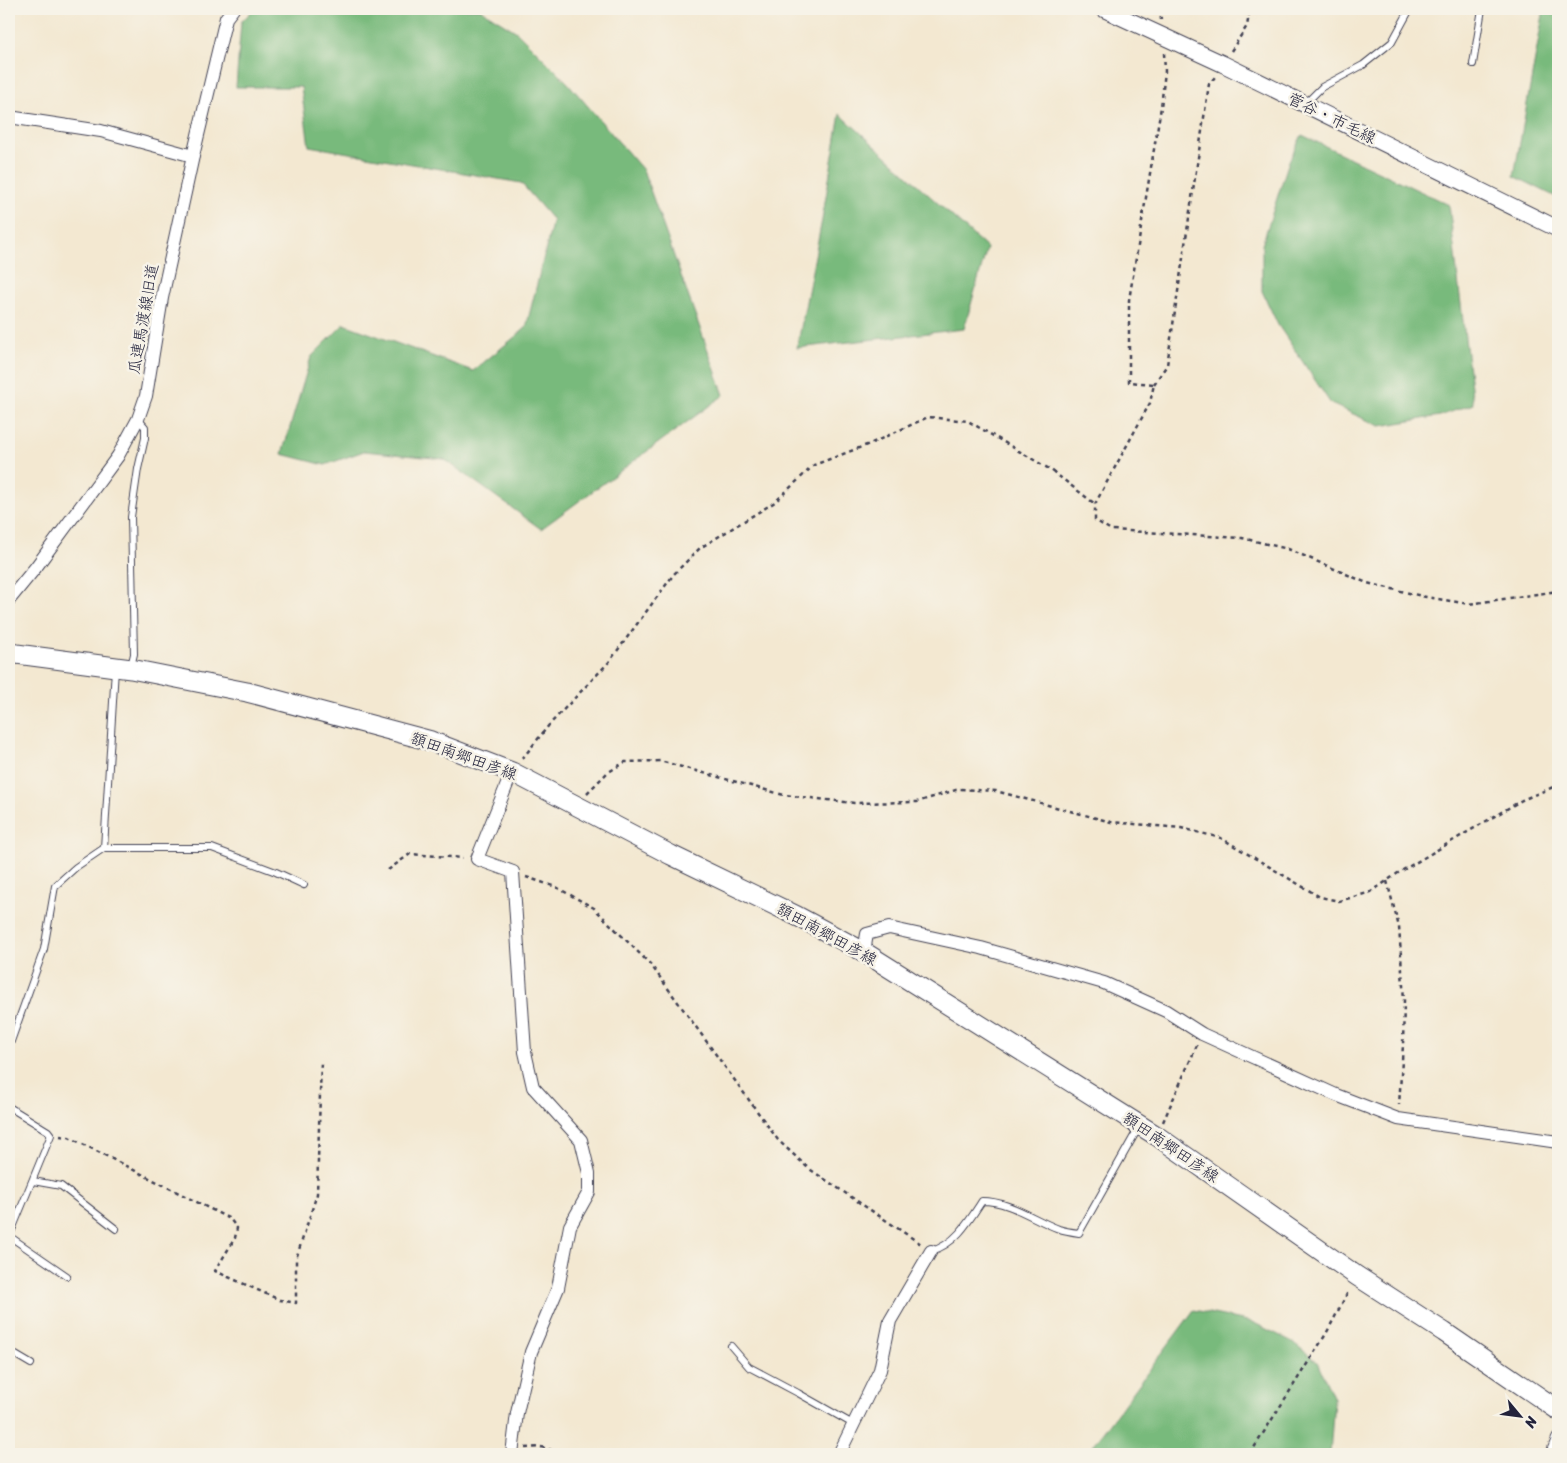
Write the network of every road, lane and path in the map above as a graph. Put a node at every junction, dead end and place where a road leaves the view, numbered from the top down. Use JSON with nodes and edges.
{"nodes":[{"id":1,"x":233,"y":9,"type":"edge"},
{"id":2,"x":1104,"y":9,"type":"edge"},
{"id":3,"x":1160,"y":9,"type":"edge"},
{"id":4,"x":1250,"y":9,"type":"edge"},
{"id":5,"x":1410,"y":9,"type":"edge"},
{"id":6,"x":1482,"y":9,"type":"edge"},
{"id":7,"x":1163,"y":36,"type":"junction"},
{"id":8,"x":1223,"y":64,"type":"junction"},
{"id":9,"x":1473,"y":64,"type":"dead end"},
{"id":10,"x":1305,"y":104,"type":"junction"},
{"id":11,"x":9,"y":117,"type":"edge"},
{"id":12,"x":193,"y":156,"type":"junction"},
{"id":13,"x":1558,"y":229,"type":"edge"},
{"id":14,"x":1154,"y":384,"type":"junction"},
{"id":15,"x":138,"y":419,"type":"junction"},
{"id":16,"x":1095,"y":504,"type":"junction"},
{"id":17,"x":1558,"y":591,"type":"edge"},
{"id":18,"x":9,"y":600,"type":"edge"},
{"id":19,"x":9,"y":653,"type":"edge"},
{"id":20,"x":123,"y":668,"type":"junction"},
{"id":21,"x":512,"y":772,"type":"junction"},
{"id":22,"x":1558,"y":785,"type":"edge"},
{"id":23,"x":576,"y":805,"type":"junction"},
{"id":24,"x":104,"y":848,"type":"junction"},
{"id":25,"x":477,"y":860,"type":"junction"},
{"id":26,"x":388,"y":870,"type":"dead end"},
{"id":27,"x":513,"y":872,"type":"junction"},
{"id":28,"x":1387,"y":881,"type":"junction"},
{"id":29,"x":304,"y":884,"type":"dead end"},
{"id":30,"x":864,"y":952,"type":"junction"},
{"id":31,"x":1202,"y":1034,"type":"junction"},
{"id":32,"x":9,"y":1047,"type":"edge"},
{"id":33,"x":321,"y":1060,"type":"dead end"},
{"id":34,"x":9,"y":1107,"type":"edge"},
{"id":35,"x":1398,"y":1119,"type":"junction"},
{"id":36,"x":1150,"y":1131,"type":"junction"},
{"id":37,"x":51,"y":1136,"type":"junction"},
{"id":38,"x":1558,"y":1142,"type":"edge"},
{"id":39,"x":33,"y":1181,"type":"junction"},
{"id":40,"x":116,"y":1229,"type":"dead end"},
{"id":41,"x":9,"y":1237,"type":"edge"},
{"id":42,"x":930,"y":1251,"type":"junction"},
{"id":43,"x":68,"y":1276,"type":"dead end"},
{"id":44,"x":1357,"y":1276,"type":"junction"},
{"id":45,"x":731,"y":1346,"type":"dead end"},
{"id":46,"x":9,"y":1351,"type":"edge"},
{"id":47,"x":31,"y":1364,"type":"dead end"},
{"id":48,"x":1558,"y":1410,"type":"edge"},
{"id":49,"x":853,"y":1424,"type":"junction"},
{"id":50,"x":1558,"y":1439,"type":"edge"},
{"id":51,"x":513,"y":1451,"type":"edge"},
{"id":52,"x":564,"y":1454,"type":"edge"},
{"id":53,"x":839,"y":1454,"type":"edge"},
{"id":54,"x":1250,"y":1454,"type":"edge"},
{"id":55,"x":1552,"y":1454,"type":"edge"}],
"edges":[{"from":1,"to":12,"type":"street","name":"瓜連馬渡線旧道"},
{"from":2,"to":7,"type":"street","name":"菅谷・市毛線"},
{"from":3,"to":7,"type":"path"},
{"from":4,"to":8,"type":"path"},
{"from":5,"to":10,"type":"lane"},
{"from":6,"to":9,"type":"lane"},
{"from":7,"to":8,"type":"street","name":"菅谷・市毛線"},
{"from":7,"to":14,"type":"path"},
{"from":8,"to":10,"type":"street","name":"菅谷・市毛線"},
{"from":8,"to":14,"type":"path"},
{"from":10,"to":13,"type":"street","name":"菅谷・市毛線"},
{"from":11,"to":12,"type":"street"},
{"from":12,"to":15,"type":"street","name":"瓜連馬渡線旧道"},
{"from":14,"to":16,"type":"path"},
{"from":15,"to":18,"type":"street","name":"瓜連馬渡線旧道"},
{"from":15,"to":20,"type":"lane"},
{"from":16,"to":17,"type":"path"},
{"from":16,"to":21,"type":"path"},
{"from":19,"to":20,"type":"main road","name":"額田南郷田彦線"},
{"from":20,"to":21,"type":"main road","name":"額田南郷田彦線"},
{"from":20,"to":24,"type":"lane"},
{"from":21,"to":23,"type":"main road","name":"額田南郷田彦線"},
{"from":21,"to":25,"type":"street"},
{"from":22,"to":28,"type":"path"},
{"from":23,"to":28,"type":"path"},
{"from":23,"to":30,"type":"main road","name":"額田南郷田彦線"},
{"from":24,"to":29,"type":"lane"},
{"from":24,"to":32,"type":"lane"},
{"from":25,"to":26,"type":"path"},
{"from":25,"to":27,"type":"street"},
{"from":27,"to":42,"type":"path"},
{"from":27,"to":51,"type":"street"},
{"from":28,"to":35,"type":"path"},
{"from":30,"to":31,"type":"street"},
{"from":30,"to":36,"type":"main road","name":"額田南郷田彦線"},
{"from":31,"to":35,"type":"street"},
{"from":31,"to":36,"type":"path"},
{"from":33,"to":37,"type":"path"},
{"from":34,"to":37,"type":"lane"},
{"from":35,"to":38,"type":"street"},
{"from":36,"to":42,"type":"lane"},
{"from":36,"to":44,"type":"main road","name":"額田南郷田彦線"},
{"from":37,"to":39,"type":"lane"},
{"from":39,"to":40,"type":"lane"},
{"from":39,"to":41,"type":"lane"},
{"from":41,"to":43,"type":"lane"},
{"from":42,"to":49,"type":"street"},
{"from":44,"to":48,"type":"main road","name":"額田南郷田彦線"},
{"from":44,"to":54,"type":"path"},
{"from":45,"to":49,"type":"lane"},
{"from":46,"to":47,"type":"lane"},
{"from":49,"to":53,"type":"street"},
{"from":50,"to":55,"type":"street"},
{"from":51,"to":52,"type":"path"}]}
